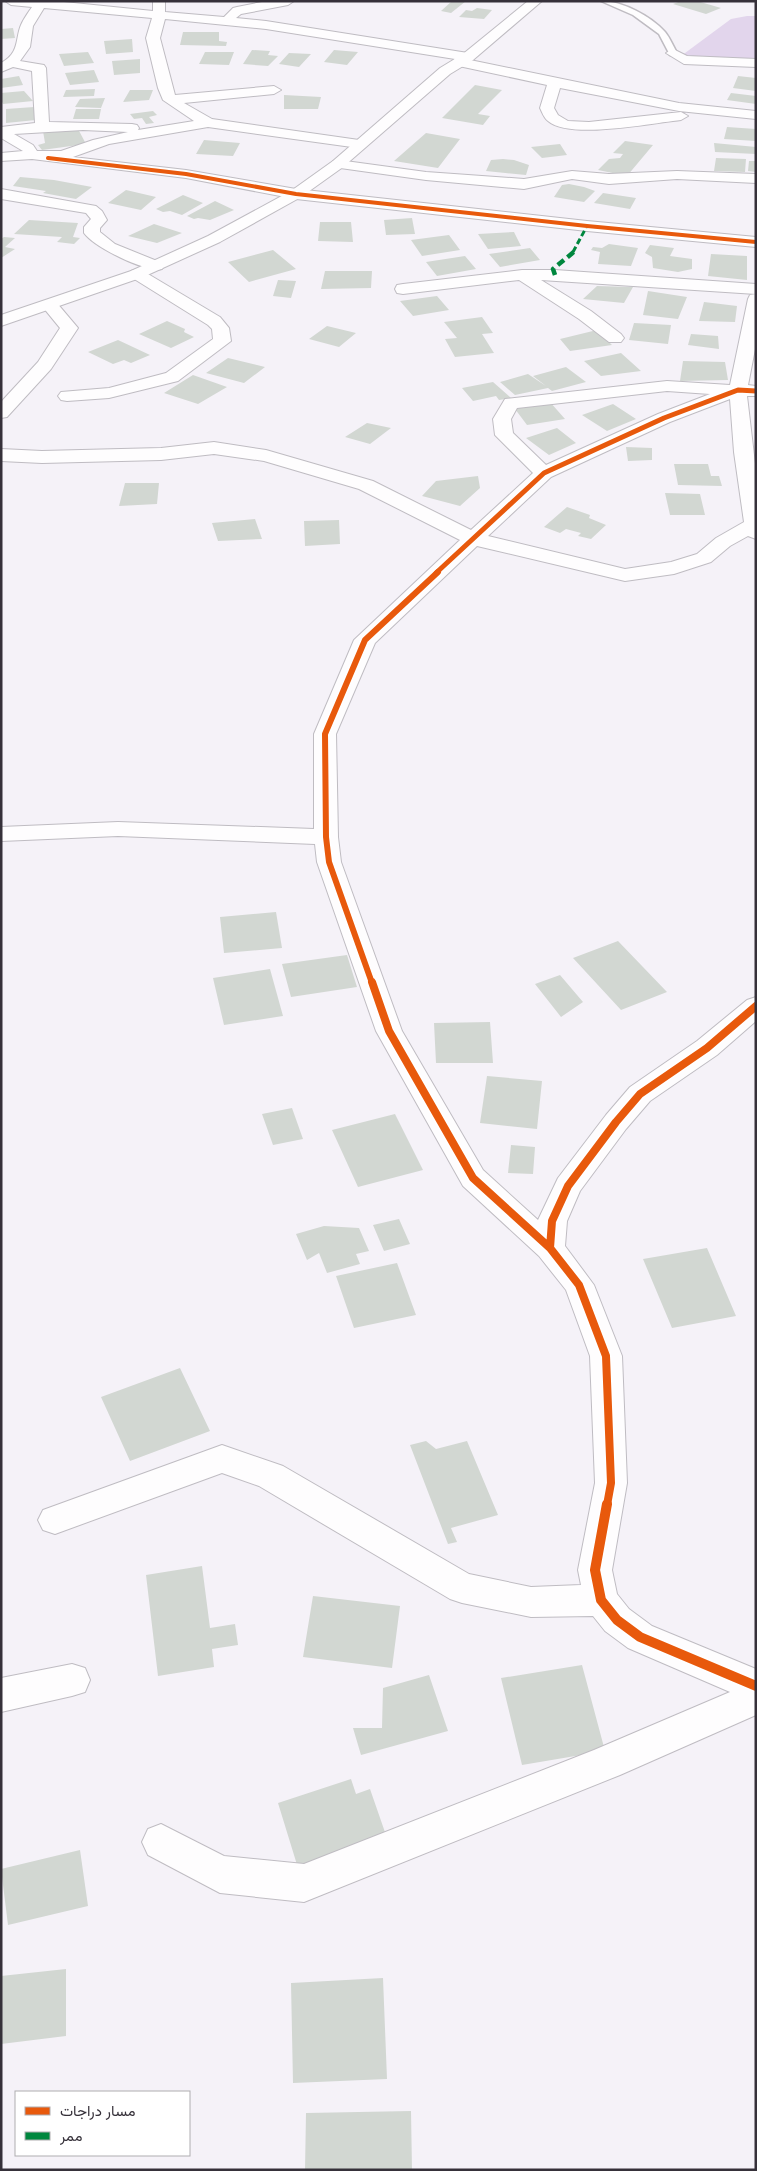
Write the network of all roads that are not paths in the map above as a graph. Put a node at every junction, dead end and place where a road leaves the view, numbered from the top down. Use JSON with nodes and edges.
{"nodes":[{"id":1,"x":11,"y":1,"type":"edge"},
{"id":2,"x":288,"y":1,"type":"edge"},
{"id":3,"x":521,"y":1,"type":"edge"},
{"id":4,"x":536,"y":1,"type":"edge"},
{"id":5,"x":605,"y":1,"type":"edge"},
{"id":6,"x":39,"y":5,"type":"junction"},
{"id":7,"x":159,"y":8,"type":"edge"},
{"id":8,"x":226,"y":21,"type":"junction"},
{"id":9,"x":673,"y":53,"type":"joint"},
{"id":10,"x":461,"y":58,"type":"junction"},
{"id":11,"x":756,"y":63,"type":"edge"},
{"id":12,"x":6,"y":66,"type":"edge"},
{"id":13,"x":555,"y":83,"type":"junction"},
{"id":14,"x":274,"y":90,"type":"dead end"},
{"id":15,"x":170,"y":100,"type":"junction"},
{"id":16,"x":725,"y":112,"type":"junction"},
{"id":17,"x":756,"y":115,"type":"edge"},
{"id":18,"x":208,"y":123,"type":"junction"},
{"id":19,"x":42,"y":125,"type":"junction"},
{"id":20,"x":1,"y":131,"type":"edge"},
{"id":21,"x":156,"y":131,"type":"junction"},
{"id":22,"x":359,"y":144,"type":"junction"},
{"id":23,"x":32,"y":155,"type":"junction"},
{"id":24,"x":1,"y":157,"type":"edge"},
{"id":25,"x":48,"y":158,"type":"junction"},
{"id":26,"x":338,"y":164,"type":"junction"},
{"id":27,"x":756,"y":179,"type":"edge"},
{"id":28,"x":311,"y":184,"type":"junction"},
{"id":29,"x":1,"y":194,"type":"edge"},
{"id":30,"x":296,"y":194,"type":"junction"},
{"id":31,"x":756,"y":233,"type":"edge"},
{"id":32,"x":756,"y":242,"type":"edge"},
{"id":33,"x":156,"y":266,"type":"junction"},
{"id":34,"x":138,"y":274,"type":"junction"},
{"id":35,"x":522,"y":275,"type":"junction"},
{"id":36,"x":403,"y":289,"type":"dead end"},
{"id":37,"x":756,"y":289,"type":"edge"},
{"id":38,"x":756,"y":299,"type":"edge"},
{"id":39,"x":50,"y":306,"type":"junction"},
{"id":40,"x":1,"y":321,"type":"edge"},
{"id":41,"x":615,"y":338,"type":"dead end"},
{"id":42,"x":747,"y":390,"type":"edge"},
{"id":43,"x":67,"y":396,"type":"dead end"},
{"id":44,"x":1,"y":413,"type":"edge"},
{"id":45,"x":1,"y":455,"type":"edge"},
{"id":46,"x":544,"y":472,"type":"junction"},
{"id":47,"x":755,"y":529,"type":"edge"},
{"id":48,"x":473,"y":540,"type":"junction"},
{"id":49,"x":1,"y":834,"type":"edge"},
{"id":50,"x":326,"y":838,"type":"junction"},
{"id":51,"x":756,"y":1006,"type":"edge"},
{"id":52,"x":550,"y":1248,"type":"junction"},
{"id":53,"x":55,"y":1520,"type":"dead end"},
{"id":54,"x":601,"y":1600,"type":"junction"},
{"id":55,"x":72,"y":1680,"type":"dead end"},
{"id":56,"x":756,"y":1686,"type":"edge"},
{"id":57,"x":1,"y":1695,"type":"edge"},
{"id":58,"x":756,"y":1698,"type":"edge"},
{"id":59,"x":161,"y":1842,"type":"dead end"}],
"edges":[{"from":1,"to":6,"type":"street"},
{"from":2,"to":8,"type":"street"},
{"from":3,"to":10,"type":"street"},
{"from":4,"to":10,"type":"street"},
{"from":5,"to":9,"type":"lane"},
{"from":6,"to":7,"type":"street"},
{"from":6,"to":12,"type":"street"},
{"from":7,"to":8,"type":"street"},
{"from":7,"to":15,"type":"street"},
{"from":8,"to":10,"type":"street"},
{"from":9,"to":11,"type":"street"},
{"from":10,"to":13,"type":"street"},
{"from":10,"to":22,"type":"street"},
{"from":12,"to":19,"type":"street"},
{"from":13,"to":16,"type":"street"},
{"from":13,"to":16,"type":"street"},
{"from":14,"to":15,"type":"street"},
{"from":15,"to":18,"type":"street"},
{"from":16,"to":17,"type":"street"},
{"from":18,"to":21,"type":"street"},
{"from":18,"to":22,"type":"street"},
{"from":19,"to":20,"type":"street"},
{"from":19,"to":21,"type":"street"},
{"from":20,"to":23,"type":"street"},
{"from":21,"to":25,"type":"street"},
{"from":22,"to":26,"type":"street"},
{"from":23,"to":24,"type":"street"},
{"from":23,"to":25,"type":"street"},
{"from":25,"to":30,"type":"street"},
{"from":26,"to":27,"type":"street"},
{"from":26,"to":28,"type":"street"},
{"from":28,"to":30,"type":"street"},
{"from":28,"to":31,"type":"street"},
{"from":29,"to":33,"type":"street"},
{"from":30,"to":32,"type":"street"},
{"from":30,"to":33,"type":"street"},
{"from":33,"to":34,"type":"street"},
{"from":34,"to":39,"type":"street"},
{"from":34,"to":43,"type":"street"},
{"from":35,"to":36,"type":"street"},
{"from":35,"to":37,"type":"street"},
{"from":35,"to":41,"type":"street"},
{"from":38,"to":42,"type":"street"},
{"from":39,"to":40,"type":"street"},
{"from":39,"to":44,"type":"street"},
{"from":42,"to":46,"type":"street"},
{"from":42,"to":46,"type":"street"},
{"from":42,"to":47,"type":"street"},
{"from":45,"to":48,"type":"street"},
{"from":46,"to":48,"type":"street"},
{"from":47,"to":48,"type":"street"},
{"from":48,"to":50,"type":"street"},
{"from":49,"to":50,"type":"street"},
{"from":50,"to":52,"type":"street"},
{"from":51,"to":52,"type":"street"},
{"from":52,"to":54,"type":"street"},
{"from":53,"to":54,"type":"street"},
{"from":54,"to":56,"type":"street"},
{"from":55,"to":57,"type":"street"},
{"from":58,"to":59,"type":"street"}]}
